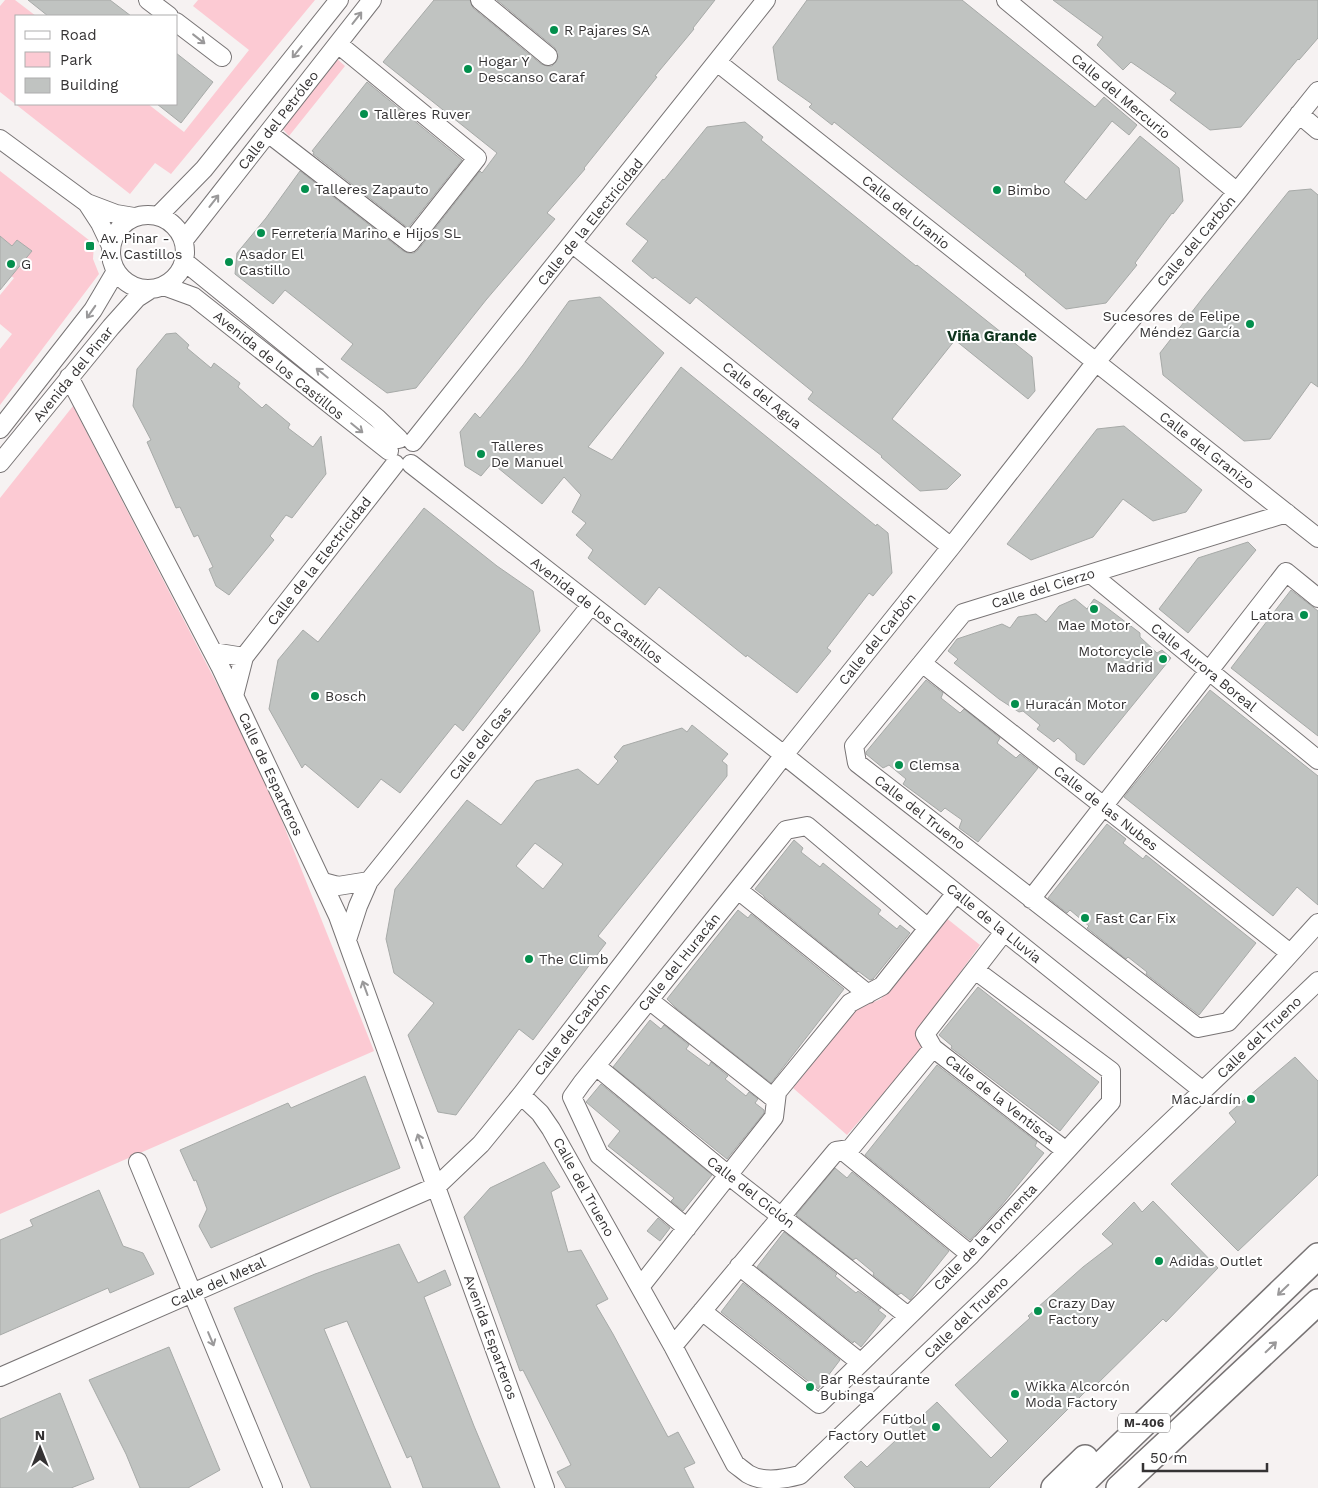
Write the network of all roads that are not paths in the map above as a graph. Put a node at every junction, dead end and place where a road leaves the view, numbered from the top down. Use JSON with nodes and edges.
{"nodes":[{"id":1,"x":339,"y":0,"type":"edge"},
{"id":2,"x":372,"y":0,"type":"edge"},
{"id":3,"x":480,"y":0,"type":"edge"},
{"id":4,"x":766,"y":0,"type":"edge"},
{"id":5,"x":1006,"y":0,"type":"edge"},
{"id":6,"x":178,"y":24,"type":"edge"},
{"id":7,"x":338,"y":44,"type":"junction"},
{"id":8,"x":548,"y":56,"type":"dead end"},
{"id":9,"x":222,"y":57,"type":"dead end"},
{"id":10,"x":717,"y":62,"type":"junction"},
{"id":11,"x":1318,"y":91,"type":"edge"},
{"id":12,"x":1300,"y":114,"type":"junction"},
{"id":13,"x":1318,"y":130,"type":"edge"},
{"id":14,"x":268,"y":133,"type":"junction"},
{"id":15,"x":0,"y":139,"type":"edge"},
{"id":16,"x":1237,"y":192,"type":"junction"},
{"id":17,"x":87,"y":203,"type":"junction"},
{"id":18,"x":158,"y":216,"type":"junction"},
{"id":19,"x":134,"y":218,"type":"junction"},
{"id":20,"x":184,"y":240,"type":"junction"},
{"id":21,"x":573,"y":244,"type":"junction"},
{"id":22,"x":112,"y":246,"type":"junction"},
{"id":23,"x":185,"y":262,"type":"junction"},
{"id":24,"x":116,"y":271,"type":"junction"},
{"id":25,"x":158,"y":287,"type":"junction"},
{"id":26,"x":1096,"y":362,"type":"junction"},
{"id":27,"x":69,"y":377,"type":"junction"},
{"id":28,"x":0,"y":430,"type":"edge"},
{"id":29,"x":401,"y":452,"type":"junction"},
{"id":30,"x":0,"y":463,"type":"edge"},
{"id":31,"x":1287,"y":513,"type":"junction"},
{"id":32,"x":1318,"y":538,"type":"edge"},
{"id":33,"x":951,"y":547,"type":"junction"},
{"id":34,"x":1091,"y":574,"type":"junction"},
{"id":35,"x":1318,"y":598,"type":"edge"},
{"id":36,"x":591,"y":605,"type":"junction"},
{"id":37,"x":244,"y":657,"type":"junction"},
{"id":38,"x":217,"y":659,"type":"junction"},
{"id":39,"x":922,"y":663,"type":"junction"},
{"id":40,"x":1209,"y":671,"type":"junction"},
{"id":41,"x":234,"y":696,"type":"junction"},
{"id":42,"x":854,"y":746,"type":"joint"},
{"id":43,"x":784,"y":755,"type":"junction"},
{"id":44,"x":1318,"y":760,"type":"edge"},
{"id":45,"x":1104,"y":806,"type":"junction"},
{"id":46,"x":369,"y":881,"type":"junction"},
{"id":47,"x":323,"y":882,"type":"junction"},
{"id":48,"x":738,"y":890,"type":"junction"},
{"id":49,"x":956,"y":893,"type":"junction"},
{"id":50,"x":1032,"y":899,"type":"junction"},
{"id":51,"x":1318,"y":923,"type":"edge"},
{"id":52,"x":928,"y":928,"type":"junction"},
{"id":53,"x":1004,"y":932,"type":"junction"},
{"id":54,"x":347,"y":940,"type":"junction"},
{"id":55,"x":1290,"y":953,"type":"junction"},
{"id":56,"x":975,"y":970,"type":"junction"},
{"id":57,"x":1318,"y":981,"type":"edge"},
{"id":58,"x":868,"y":994,"type":"junction"},
{"id":59,"x":648,"y":1000,"type":"junction"},
{"id":60,"x":933,"y":1048,"type":"junction"},
{"id":61,"x":596,"y":1066,"type":"junction"},
{"id":62,"x":1203,"y":1091,"type":"junction"},
{"id":63,"x":521,"y":1095,"type":"junction"},
{"id":64,"x":776,"y":1100,"type":"junction"},
{"id":65,"x":842,"y":1150,"type":"junction"},
{"id":66,"x":1066,"y":1151,"type":"junction"},
{"id":67,"x":138,"y":1162,"type":"dead end"},
{"id":68,"x":728,"y":1175,"type":"junction"},
{"id":69,"x":437,"y":1186,"type":"junction"},
{"id":70,"x":782,"y":1216,"type":"junction"},
{"id":71,"x":687,"y":1228,"type":"junction"},
{"id":72,"x":970,"y":1255,"type":"junction"},
{"id":73,"x":1318,"y":1256,"type":"edge"},
{"id":74,"x":739,"y":1266,"type":"junction"},
{"id":75,"x":640,"y":1287,"type":"junction"},
{"id":76,"x":192,"y":1293,"type":"junction"},
{"id":77,"x":1318,"y":1302,"type":"edge"},
{"id":78,"x":702,"y":1311,"type":"junction"},
{"id":79,"x":908,"y":1316,"type":"junction"},
{"id":80,"x":673,"y":1346,"type":"junction"},
{"id":81,"x":1210,"y":1358,"type":"junction"},
{"id":82,"x":861,"y":1363,"type":"junction"},
{"id":83,"x":0,"y":1377,"type":"edge"},
{"id":84,"x":1236,"y":1380,"type":"junction"},
{"id":85,"x":273,"y":1488,"type":"edge"},
{"id":86,"x":545,"y":1488,"type":"edge"},
{"id":87,"x":1054,"y":1488,"type":"edge"},
{"id":88,"x":1077,"y":1488,"type":"edge"},
{"id":89,"x":1119,"y":1488,"type":"edge"},
{"id":90,"x":1140,"y":1488,"type":"edge"}],
"edges":[{"from":1,"to":18,"type":"street","name":"Calle del Petróleo","one_way":true},
{"from":7,"to":2,"type":"street","name":"Calle del Petróleo","one_way":true},
{"from":3,"to":8,"type":"street"},
{"from":4,"to":10,"type":"street","name":"Calle de la Electricidad"},
{"from":5,"to":16,"type":"street","name":"Calle del Mercurio"},
{"from":6,"to":9,"type":"street","one_way":true},
{"from":7,"to":14,"type":"street","name":"Calle del Petróleo"},
{"from":7,"to":14,"type":"street"},
{"from":10,"to":21,"type":"street","name":"Calle de la Electricidad"},
{"from":10,"to":26,"type":"street","name":"Calle del Uranio"},
{"from":11,"to":12,"type":"street","name":"Calle del Carbón"},
{"from":12,"to":13,"type":"street"},
{"from":12,"to":16,"type":"street","name":"Calle del Carbón"},
{"from":20,"to":14,"type":"street","name":"Calle del Petróleo","one_way":true},
{"from":15,"to":17,"type":"street"},
{"from":16,"to":26,"type":"street","name":"Calle del Carbón"},
{"from":17,"to":19,"type":"street"},
{"from":17,"to":22,"type":"street"},
{"from":18,"to":19,"type":"street"},
{"from":18,"to":20,"type":"street"},
{"from":19,"to":22,"type":"street"},
{"from":20,"to":23,"type":"street"},
{"from":21,"to":29,"type":"street","name":"Calle de la Electricidad"},
{"from":21,"to":33,"type":"street","name":"Calle del Agua"},
{"from":22,"to":24,"type":"street"},
{"from":23,"to":25,"type":"street"},
{"from":29,"to":23,"type":"street","name":"Avenida de los Castillos","one_way":true},
{"from":24,"to":25,"type":"street"},
{"from":24,"to":28,"type":"street","name":"Avenida del Pinar","one_way":true},
{"from":25,"to":27,"type":"street","name":"Avenida del Pinar"},
{"from":25,"to":29,"type":"street","name":"Avenida de los Castillos","one_way":true},
{"from":26,"to":31,"type":"street","name":"Calle del Granizo"},
{"from":26,"to":33,"type":"street","name":"Calle del Carbón"},
{"from":27,"to":30,"type":"street","name":"Avenida del Pinar"},
{"from":27,"to":38,"type":"street","name":"Calle de Esparteros"},
{"from":29,"to":36,"type":"street","name":"Avenida de los Castillos"},
{"from":29,"to":37,"type":"street","name":"Calle de la Electricidad"},
{"from":31,"to":32,"type":"street","name":"Calle del Granizo"},
{"from":31,"to":34,"type":"street","name":"Calle del Cierzo"},
{"from":33,"to":43,"type":"street","name":"Calle del Carbón"},
{"from":34,"to":39,"type":"street","name":"Calle del Cierzo"},
{"from":34,"to":40,"type":"street","name":"Calle Aurora Boreal"},
{"from":35,"to":40,"type":"street"},
{"from":36,"to":43,"type":"street","name":"Avenida de los Castillos"},
{"from":36,"to":46,"type":"street","name":"Calle del Gas"},
{"from":37,"to":38,"type":"street"},
{"from":37,"to":41,"type":"street","name":"Calle de la Electricidad"},
{"from":38,"to":41,"type":"street","name":"Calle de Esparteros"},
{"from":39,"to":42,"type":"street","name":"Calle del Cierzo"},
{"from":39,"to":45,"type":"street","name":"Calle de las Nubes"},
{"from":40,"to":44,"type":"street","name":"Calle Aurora Boreal"},
{"from":40,"to":45,"type":"street"},
{"from":41,"to":47,"type":"street","name":"Calle de Esparteros"},
{"from":42,"to":50,"type":"street","name":"Calle del Trueno"},
{"from":43,"to":49,"type":"street","name":"Calle de la Lluvia"},
{"from":43,"to":63,"type":"street","name":"Calle del Carbón"},
{"from":45,"to":50,"type":"street"},
{"from":45,"to":55,"type":"street","name":"Calle de las Nubes"},
{"from":46,"to":47,"type":"street"},
{"from":46,"to":54,"type":"street","name":"Calle del Gas"},
{"from":47,"to":54,"type":"street","name":"Calle de Esparteros"},
{"from":48,"to":52,"type":"street","name":"Calle del Huracán"},
{"from":48,"to":58,"type":"street"},
{"from":48,"to":59,"type":"street","name":"Calle del Huracán"},
{"from":49,"to":52,"type":"street"},
{"from":49,"to":53,"type":"street","name":"Calle de la Lluvia"},
{"from":50,"to":55,"type":"street","name":"Calle del Trueno"},
{"from":51,"to":55,"type":"street","name":"Calle del Trueno"},
{"from":52,"to":58,"type":"street"},
{"from":53,"to":56,"type":"street"},
{"from":53,"to":62,"type":"street","name":"Calle de la Lluvia"},
{"from":69,"to":54,"type":"street","name":"Calle de Esparteros","one_way":true},
{"from":56,"to":60,"type":"street"},
{"from":56,"to":66,"type":"street","name":"Calle de la Tormenta"},
{"from":57,"to":62,"type":"street","name":"Calle del Trueno"},
{"from":58,"to":64,"type":"street"},
{"from":59,"to":61,"type":"street","name":"Calle del Huracán"},
{"from":59,"to":64,"type":"street"},
{"from":60,"to":65,"type":"street"},
{"from":60,"to":66,"type":"street","name":"Calle de la Ventisca"},
{"from":61,"to":68,"type":"street","name":"Calle del Ciclón"},
{"from":61,"to":71,"type":"street","name":"Calle del Huracán"},
{"from":62,"to":80,"type":"street","name":"Calle del Trueno"},
{"from":63,"to":69,"type":"street","name":"Calle del Carbón"},
{"from":63,"to":75,"type":"street","name":"Calle del Trueno"},
{"from":64,"to":68,"type":"street"},
{"from":65,"to":70,"type":"street"},
{"from":65,"to":72,"type":"street"},
{"from":66,"to":72,"type":"street","name":"Calle de la Tormenta"},
{"from":67,"to":76,"type":"street"},
{"from":68,"to":70,"type":"street","name":"Calle del Ciclón"},
{"from":68,"to":71,"type":"street"},
{"from":69,"to":76,"type":"street","name":"Calle del Metal"},
{"from":69,"to":86,"type":"street","name":"Avenida Esparteros"},
{"from":70,"to":74,"type":"street"},
{"from":70,"to":79,"type":"street","name":"Calle del Ciclón"},
{"from":71,"to":75,"type":"street"},
{"from":72,"to":79,"type":"street","name":"Calle de la Tormenta"},
{"from":73,"to":81,"type":"highway","number":"M-406","one_way":true},
{"from":74,"to":78,"type":"street"},
{"from":74,"to":82,"type":"street"},
{"from":75,"to":80,"type":"street","name":"Calle del Trueno"},
{"from":76,"to":83,"type":"street","name":"Calle del Metal"},
{"from":76,"to":85,"type":"street","one_way":true},
{"from":84,"to":77,"type":"highway","number":"M-406","one_way":true},
{"from":78,"to":80,"type":"street"},
{"from":78,"to":82,"type":"street","name":"Calle de la Tormenta"},
{"from":79,"to":82,"type":"street","name":"Calle de la Tormenta"},
{"from":81,"to":87,"type":"highway","number":"M-406"},
{"from":81,"to":88,"type":"highway","number":"M-406"},
{"from":84,"to":89,"type":"highway","number":"M-406"},
{"from":84,"to":90,"type":"highway","number":"M-406"}]}
